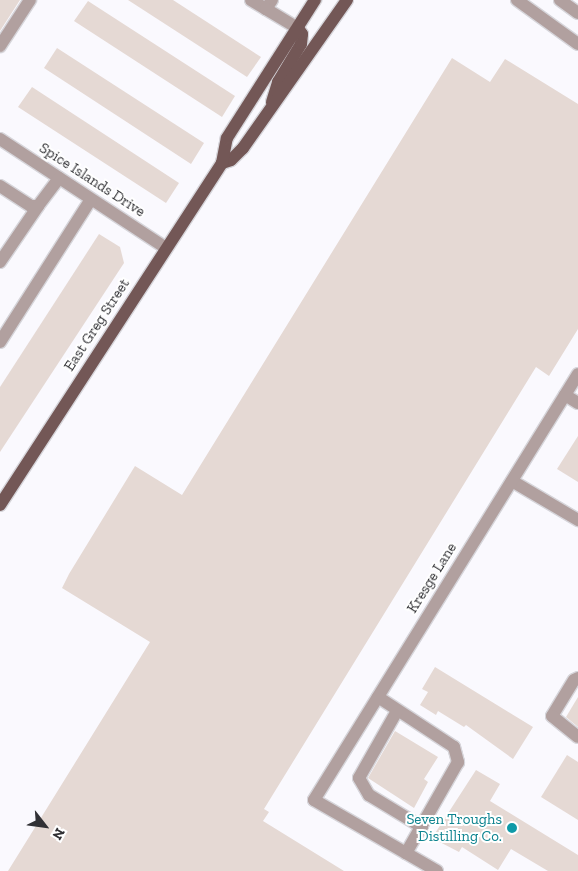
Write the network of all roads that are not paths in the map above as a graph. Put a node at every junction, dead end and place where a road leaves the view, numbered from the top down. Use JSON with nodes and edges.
{"nodes":[{"id":1,"x":30,"y":0,"type":"edge"},
{"id":2,"x":251,"y":0,"type":"edge"},
{"id":3,"x":314,"y":0,"type":"edge"},
{"id":4,"x":347,"y":0,"type":"edge"},
{"id":5,"x":560,"y":0,"type":"edge"},
{"id":6,"x":519,"y":2,"type":"edge"},
{"id":7,"x":269,"y":5,"type":"edge"},
{"id":8,"x":578,"y":13,"type":"edge"},
{"id":9,"x":298,"y":28,"type":"junction"},
{"id":10,"x":578,"y":44,"type":"edge"},
{"id":11,"x":0,"y":46,"type":"edge"},
{"id":12,"x":267,"y":114,"type":"junction"},
{"id":13,"x":0,"y":139,"type":"edge"},
{"id":14,"x":222,"y":162,"type":"junction"},
{"id":15,"x":59,"y":178,"type":"junction"},
{"id":16,"x":0,"y":186,"type":"edge"},
{"id":17,"x":91,"y":199,"type":"junction"},
{"id":18,"x":38,"y":206,"type":"junction"},
{"id":19,"x":166,"y":248,"type":"junction"},
{"id":20,"x":0,"y":262,"type":"edge"},
{"id":21,"x":0,"y":342,"type":"edge"},
{"id":22,"x":578,"y":374,"type":"edge"},
{"id":23,"x":565,"y":395,"type":"junction"},
{"id":24,"x":578,"y":403,"type":"edge"},
{"id":25,"x":512,"y":481,"type":"junction"},
{"id":26,"x":0,"y":505,"type":"edge"},
{"id":27,"x":578,"y":520,"type":"edge"},
{"id":28,"x":578,"y":678,"type":"edge"},
{"id":29,"x":378,"y":697,"type":"junction"},
{"id":30,"x":398,"y":711,"type":"junction"},
{"id":31,"x":578,"y":737,"type":"edge"},
{"id":32,"x":422,"y":827,"type":"junction"},
{"id":33,"x":406,"y":853,"type":"junction"},
{"id":34,"x":437,"y":871,"type":"edge"}],
"edges":[{"from":1,"to":11,"type":"street"},
{"from":2,"to":7,"type":"street"},
{"from":3,"to":9,"type":"main road","name":"East Greg Street"},
{"from":4,"to":12,"type":"main road","name":"East Greg Street"},
{"from":5,"to":8,"type":"street"},
{"from":6,"to":10,"type":"street"},
{"from":7,"to":9,"type":"street"},
{"from":9,"to":12,"type":"main road"},
{"from":9,"to":14,"type":"main road","name":"East Greg Street"},
{"from":12,"to":14,"type":"main road","name":"East Greg Street"},
{"from":13,"to":15,"type":"street","name":"Spice Islands Drive"},
{"from":14,"to":19,"type":"main road","name":"East Greg Street"},
{"from":15,"to":17,"type":"street","name":"Spice Islands Drive"},
{"from":15,"to":18,"type":"street"},
{"from":16,"to":18,"type":"street"},
{"from":17,"to":19,"type":"street","name":"Spice Islands Drive"},
{"from":17,"to":21,"type":"street"},
{"from":18,"to":20,"type":"street"},
{"from":19,"to":26,"type":"main road","name":"East Greg Street"},
{"from":22,"to":23,"type":"street","name":"Kresge Lane"},
{"from":23,"to":24,"type":"street"},
{"from":23,"to":25,"type":"street","name":"Kresge Lane"},
{"from":25,"to":27,"type":"street"},
{"from":25,"to":29,"type":"street","name":"Kresge Lane"},
{"from":28,"to":31,"type":"street"},
{"from":29,"to":30,"type":"street"},
{"from":29,"to":33,"type":"street","name":"Kresge Lane"},
{"from":30,"to":32,"type":"street"},
{"from":30,"to":32,"type":"street"},
{"from":32,"to":33,"type":"street"},
{"from":33,"to":34,"type":"street"}]}
